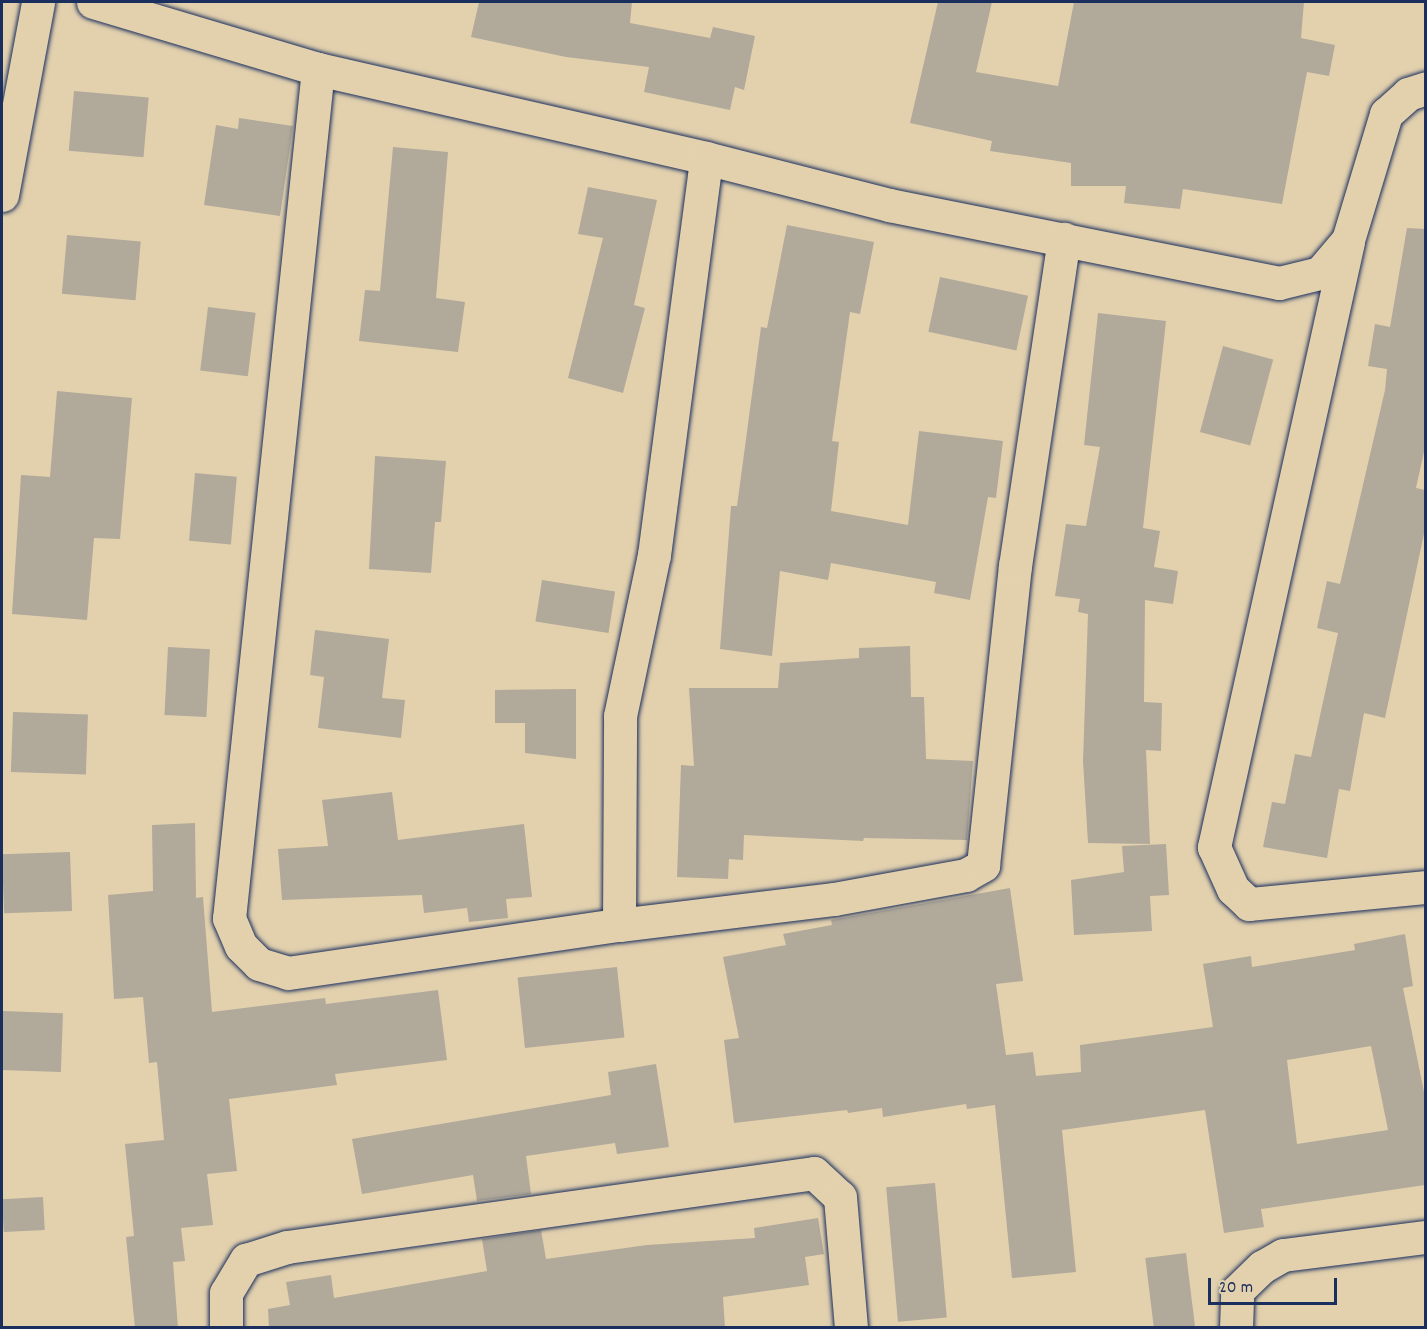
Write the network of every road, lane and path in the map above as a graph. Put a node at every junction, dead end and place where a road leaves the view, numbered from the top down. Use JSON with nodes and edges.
{"nodes":[{"id":1,"x":38,"y":2,"type":"edge"},
{"id":2,"x":93,"y":2,"type":"edge"},
{"id":3,"x":318,"y":69,"type":"junction"},
{"id":4,"x":1425,"y":88,"type":"edge"},
{"id":5,"x":706,"y":158,"type":"junction"},
{"id":6,"x":2,"y":195,"type":"edge"},
{"id":7,"x":1064,"y":239,"type":"junction"},
{"id":8,"x":1348,"y":240,"type":"junction"},
{"id":9,"x":1425,"y":887,"type":"edge"},
{"id":10,"x":619,"y":925,"type":"junction"},
{"id":11,"x":1425,"y":1237,"type":"edge"},
{"id":12,"x":226,"y":1328,"type":"edge"},
{"id":13,"x":851,"y":1328,"type":"edge"},
{"id":14,"x":1236,"y":1328,"type":"edge"}],
"edges":[{"from":1,"to":6,"type":"street"},
{"from":2,"to":3,"type":"street"},
{"from":3,"to":5,"type":"street"},
{"from":3,"to":10,"type":"street"},
{"from":4,"to":8,"type":"street"},
{"from":5,"to":7,"type":"street"},
{"from":5,"to":10,"type":"street"},
{"from":7,"to":8,"type":"street"},
{"from":7,"to":10,"type":"street"},
{"from":8,"to":9,"type":"street"},
{"from":11,"to":14,"type":"street"},
{"from":12,"to":13,"type":"street"}]}
